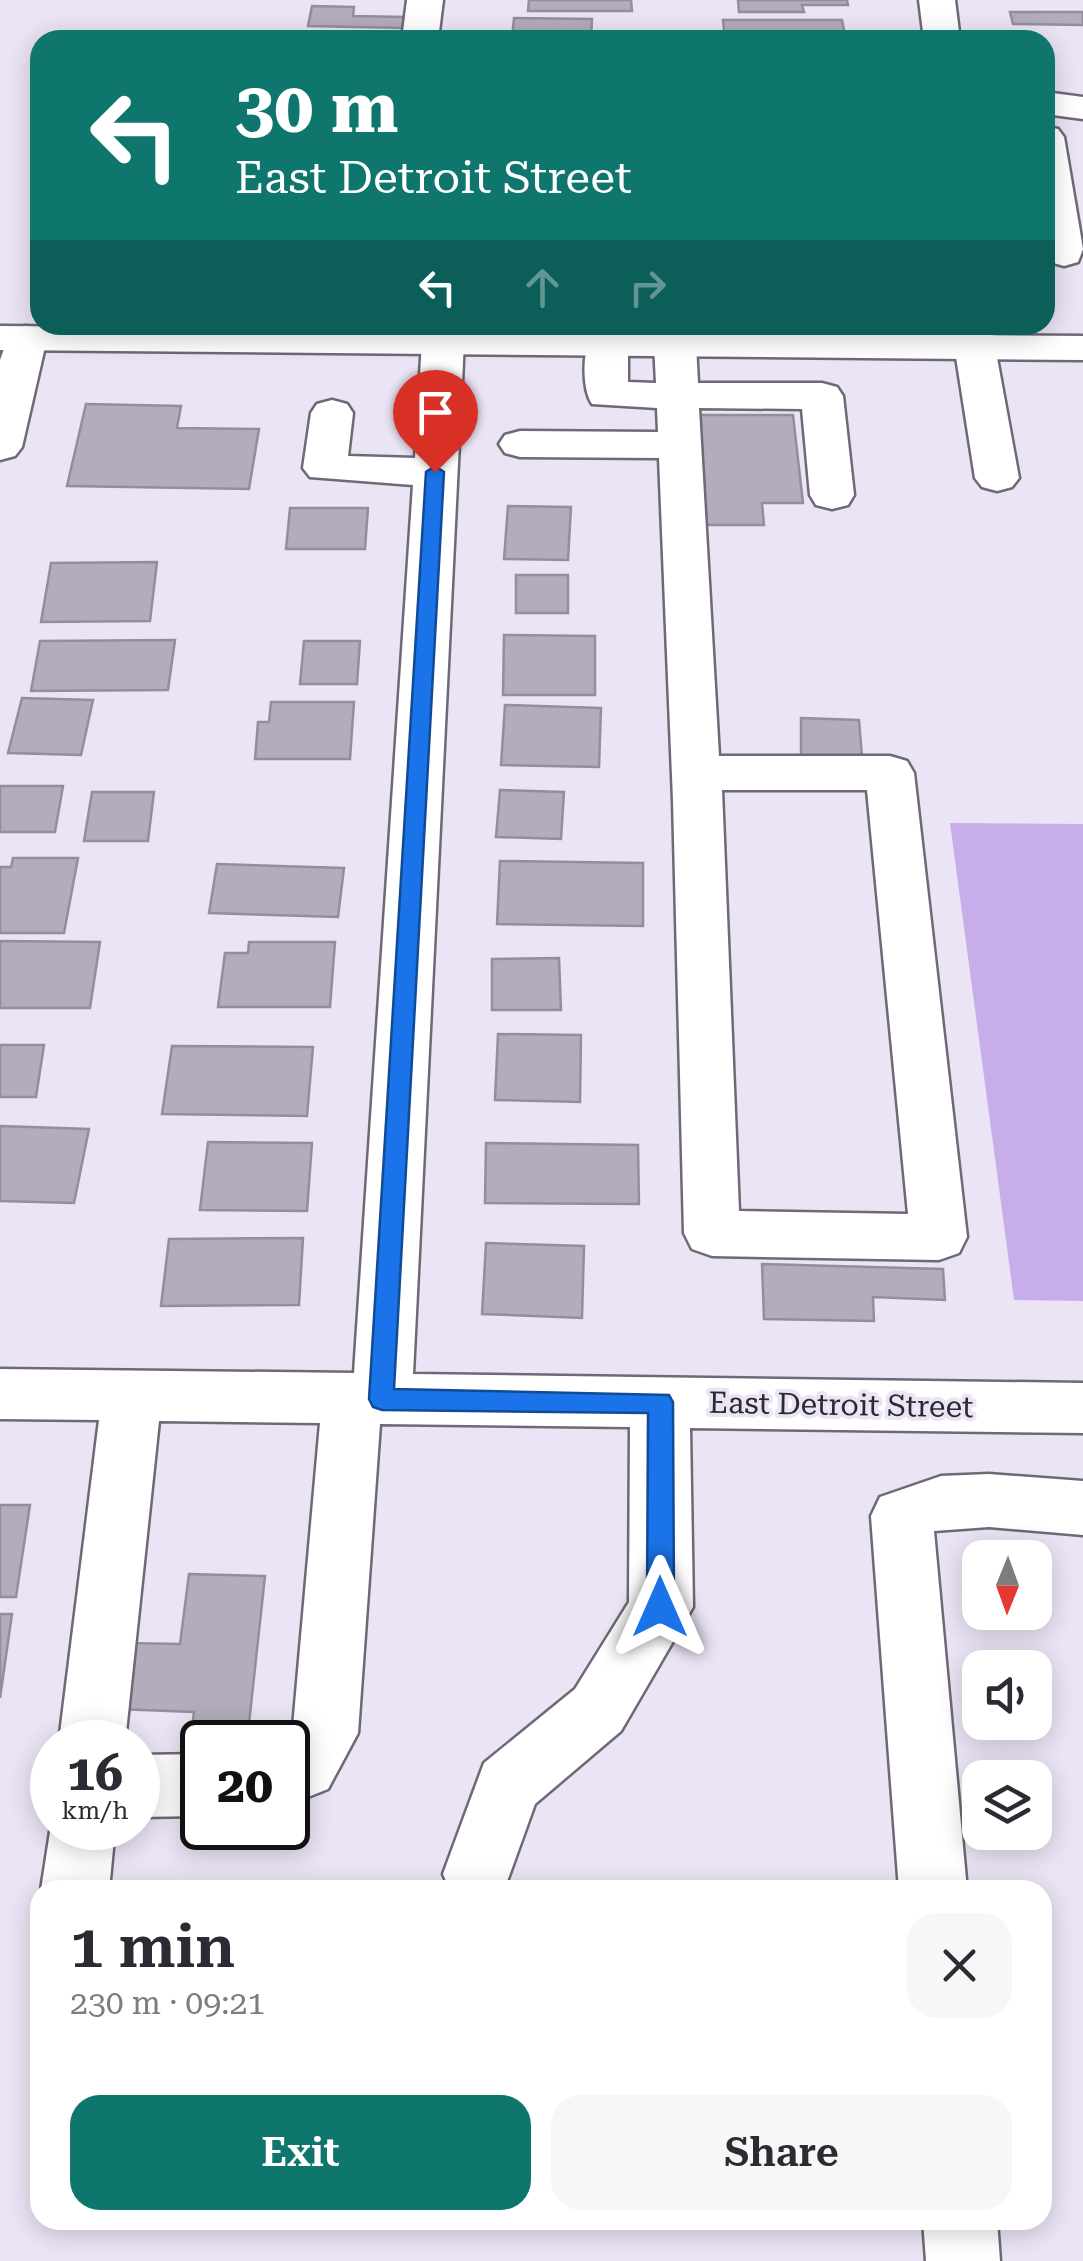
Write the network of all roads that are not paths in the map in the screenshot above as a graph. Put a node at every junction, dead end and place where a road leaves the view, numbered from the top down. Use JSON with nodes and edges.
{"nodes":[{"id":1,"x":425,"y":0,"type":"edge"},
{"id":2,"x":937,"y":0,"type":"edge"},
{"id":3,"x":421,"y":30,"type":"edge"},
{"id":4,"x":941,"y":30,"type":"edge"},
{"id":5,"x":1055,"y":156,"type":"edge"},
{"id":6,"x":1072,"y":188,"type":"edge"},
{"id":7,"x":1064,"y":254,"type":"dead end"},
{"id":8,"x":239,"y":335,"type":"edge"},
{"id":9,"x":401,"y":335,"type":"edge"},
{"id":10,"x":972,"y":336,"type":"edge"},
{"id":11,"x":13,"y":338,"type":"edge"},
{"id":12,"x":443,"y":342,"type":"junction"},
{"id":13,"x":607,"y":344,"type":"junction"},
{"id":14,"x":675,"y":344,"type":"junction"},
{"id":15,"x":815,"y":346,"type":"junction"},
{"id":16,"x":1083,"y":348,"type":"edge"},
{"id":17,"x":607,"y":395,"type":"junction"},
{"id":18,"x":678,"y":395,"type":"junction"},
{"id":19,"x":822,"y":396,"type":"junction"},
{"id":20,"x":332,"y":414,"type":"dead end"},
{"id":21,"x":520,"y":444,"type":"dead end"},
{"id":22,"x":607,"y":444,"type":"junction"},
{"id":23,"x":680,"y":445,"type":"junction"},
{"id":24,"x":0,"y":448,"type":"edge"},
{"id":25,"x":435,"y":472,"type":"junction"},
{"id":26,"x":997,"y":478,"type":"dead end"},
{"id":27,"x":832,"y":495,"type":"dead end"},
{"id":28,"x":696,"y":772,"type":"junction"},
{"id":29,"x":0,"y":1394,"type":"edge"},
{"id":30,"x":132,"y":1396,"type":"junction"},
{"id":31,"x":367,"y":1399,"type":"junction"},
{"id":32,"x":660,"y":1402,"type":"junction"},
{"id":33,"x":1083,"y":1408,"type":"edge"},
{"id":34,"x":1083,"y":1508,"type":"edge"},
{"id":35,"x":95,"y":1720,"type":"edge"},
{"id":36,"x":310,"y":1758,"type":"edge"},
{"id":37,"x":80,"y":1850,"type":"edge"},
{"id":38,"x":477,"y":1874,"type":"dead end"},
{"id":39,"x":76,"y":1880,"type":"edge"},
{"id":40,"x":932,"y":1880,"type":"edge"},
{"id":41,"x":961,"y":2230,"type":"edge"},
{"id":42,"x":963,"y":2261,"type":"edge"}],
"edges":[{"from":1,"to":3,"type":"street"},
{"from":2,"to":4,"type":"street"},
{"from":5,"to":6,"type":"street"},
{"from":6,"to":7,"type":"street"},
{"from":8,"to":11,"type":"street"},
{"from":9,"to":12,"type":"street"},
{"from":10,"to":15,"type":"street"},
{"from":10,"to":16,"type":"street"},
{"from":10,"to":26,"type":"street"},
{"from":11,"to":24,"type":"street"},
{"from":12,"to":13,"type":"street"},
{"from":12,"to":25,"type":"street"},
{"from":13,"to":14,"type":"street"},
{"from":13,"to":17,"type":"street"},
{"from":14,"to":15,"type":"street"},
{"from":14,"to":18,"type":"street"},
{"from":15,"to":19,"type":"street"},
{"from":17,"to":18,"type":"street"},
{"from":17,"to":22,"type":"street"},
{"from":18,"to":19,"type":"street"},
{"from":18,"to":23,"type":"street"},
{"from":19,"to":27,"type":"street"},
{"from":20,"to":25,"type":"street"},
{"from":21,"to":22,"type":"street"},
{"from":22,"to":23,"type":"street"},
{"from":23,"to":28,"type":"street"},
{"from":25,"to":31,"type":"street"},
{"from":28,"to":28,"type":"street"},
{"from":29,"to":30,"type":"street","name":"East Detroit Street"},
{"from":30,"to":31,"type":"street","name":"East Detroit Street"},
{"from":30,"to":35,"type":"street"},
{"from":31,"to":32,"type":"street","name":"East Detroit Street"},
{"from":31,"to":36,"type":"street"},
{"from":32,"to":33,"type":"street","name":"East Detroit Street"},
{"from":32,"to":38,"type":"street"},
{"from":34,"to":40,"type":"street"},
{"from":37,"to":39,"type":"street"},
{"from":41,"to":42,"type":"street"}]}
